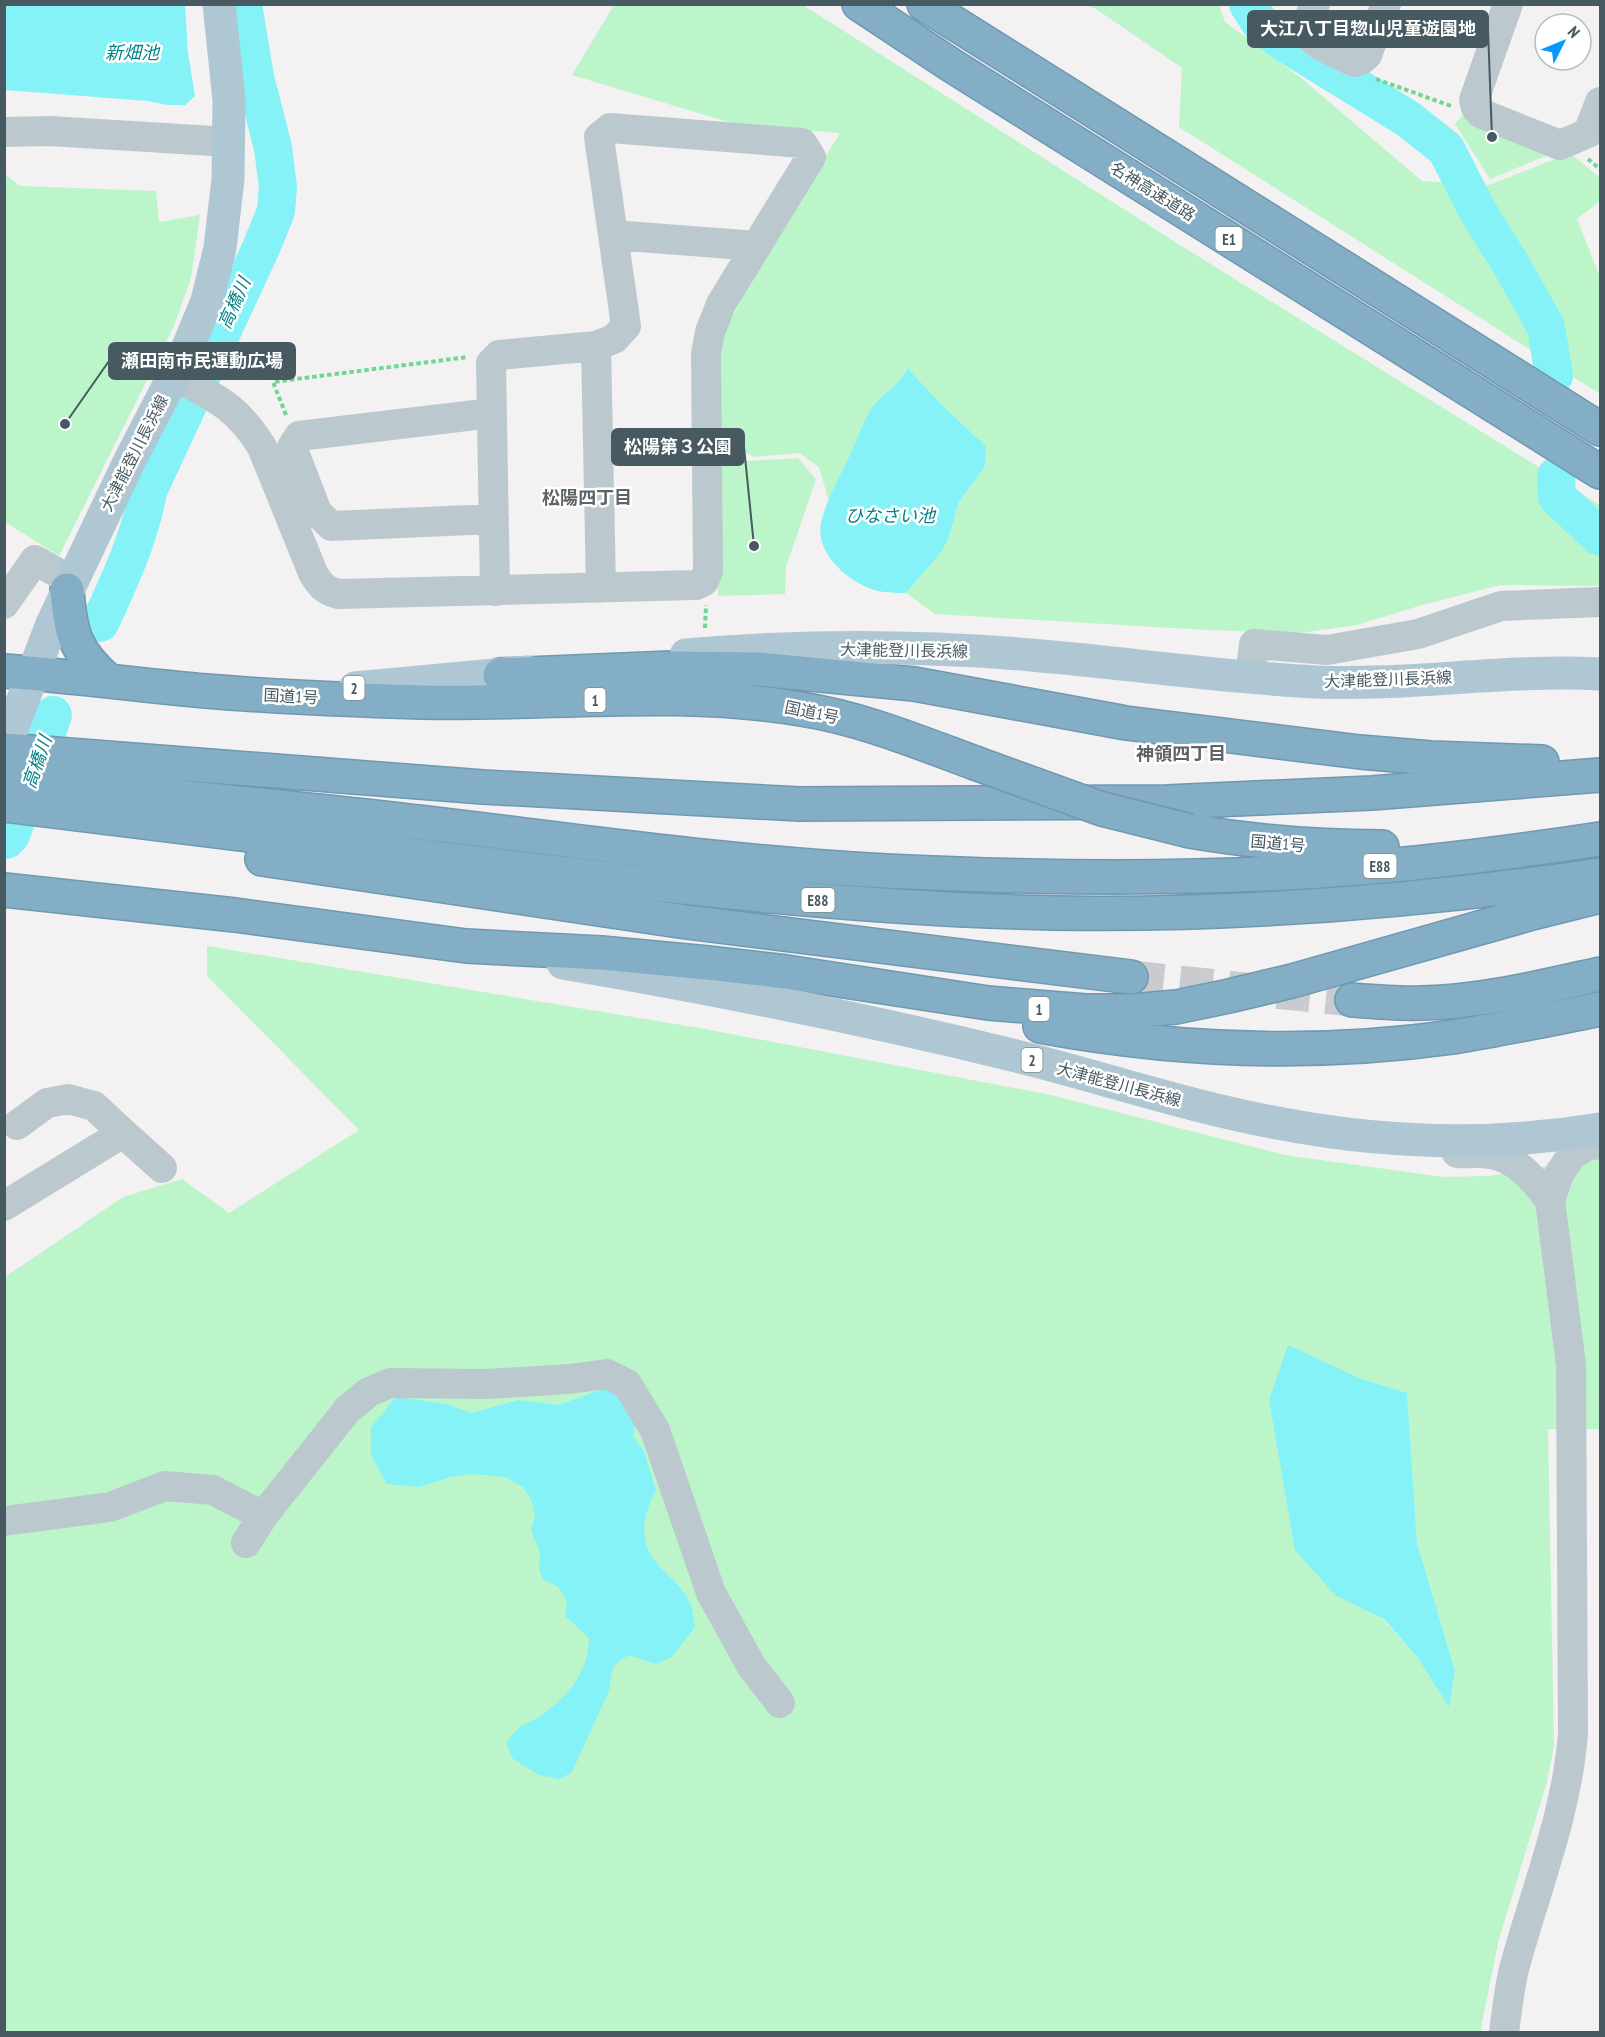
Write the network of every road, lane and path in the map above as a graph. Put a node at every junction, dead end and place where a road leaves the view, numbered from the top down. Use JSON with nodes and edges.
{"nodes":[{"id":1,"x":219,"y":4,"type":"edge"},
{"id":2,"x":859,"y":4,"type":"edge"},
{"id":3,"x":924,"y":4,"type":"edge"},
{"id":4,"x":1315,"y":4,"type":"edge"},
{"id":5,"x":1386,"y":4,"type":"edge"},
{"id":6,"x":1508,"y":4,"type":"edge"},
{"id":7,"x":1355,"y":62,"type":"junction"},
{"id":8,"x":1600,"y":102,"type":"edge"},
{"id":9,"x":1476,"y":108,"type":"junction"},
{"id":10,"x":4,"y":132,"type":"edge"},
{"id":11,"x":229,"y":142,"type":"junction"},
{"id":12,"x":613,"y":235,"type":"junction"},
{"id":13,"x":757,"y":246,"type":"junction"},
{"id":14,"x":596,"y":346,"type":"junction"},
{"id":15,"x":491,"y":363,"type":"junction"},
{"id":16,"x":187,"y":383,"type":"junction"},
{"id":17,"x":492,"y":413,"type":"junction"},
{"id":18,"x":1600,"y":429,"type":"edge"},
{"id":19,"x":299,"y":436,"type":"junction"},
{"id":20,"x":1600,"y":472,"type":"edge"},
{"id":21,"x":494,"y":519,"type":"junction"},
{"id":22,"x":69,"y":586,"type":"junction"},
{"id":23,"x":601,"y":588,"type":"junction"},
{"id":24,"x":705,"y":588,"type":"junction"},
{"id":25,"x":495,"y":591,"type":"junction"},
{"id":26,"x":1600,"y":602,"type":"edge"},
{"id":27,"x":4,"y":604,"type":"edge"},
{"id":28,"x":705,"y":629,"type":"dead end"},
{"id":29,"x":19,"y":672,"type":"edge"},
{"id":30,"x":1600,"y":674,"type":"edge"},
{"id":31,"x":500,"y":675,"type":"junction"},
{"id":32,"x":1250,"y":678,"type":"junction"},
{"id":33,"x":108,"y":680,"type":"junction"},
{"id":34,"x":207,"y":691,"type":"junction"},
{"id":35,"x":4,"y":750,"type":"edge"},
{"id":36,"x":1600,"y":762,"type":"edge"},
{"id":37,"x":1600,"y":775,"type":"edge"},
{"id":38,"x":4,"y":778,"type":"edge"},
{"id":39,"x":38,"y":799,"type":"edge"},
{"id":40,"x":4,"y":805,"type":"edge"},
{"id":41,"x":1600,"y":828,"type":"edge"},
{"id":42,"x":1600,"y":839,"type":"edge"},
{"id":43,"x":1600,"y":875,"type":"edge"},
{"id":44,"x":4,"y":890,"type":"edge"},
{"id":45,"x":1600,"y":896,"type":"edge"},
{"id":46,"x":466,"y":946,"type":"junction"},
{"id":47,"x":786,"y":972,"type":"junction"},
{"id":48,"x":1600,"y":974,"type":"edge"},
{"id":49,"x":1131,"y":977,"type":"tunnel mouth"},
{"id":50,"x":1352,"y":1000,"type":"tunnel mouth"},
{"id":51,"x":1600,"y":1009,"type":"edge"},
{"id":52,"x":17,"y":1125,"type":"dead end"},
{"id":53,"x":1600,"y":1129,"type":"edge"},
{"id":54,"x":123,"y":1133,"type":"junction"},
{"id":55,"x":1389,"y":1138,"type":"junction"},
{"id":56,"x":1600,"y":1144,"type":"edge"},
{"id":57,"x":162,"y":1168,"type":"dead end"},
{"id":58,"x":1550,"y":1200,"type":"junction"},
{"id":59,"x":4,"y":1206,"type":"edge"},
{"id":60,"x":263,"y":1516,"type":"junction"},
{"id":61,"x":4,"y":1521,"type":"edge"},
{"id":62,"x":246,"y":1543,"type":"dead end"},
{"id":63,"x":780,"y":1703,"type":"dead end"},
{"id":64,"x":1504,"y":2032,"type":"edge"}],
"edges":[{"from":1,"to":11,"type":"main road","name":"大津能登川長浜線"},
{"from":2,"to":20,"type":"highway","name":"名神高速道路","number":"E1"},
{"from":3,"to":18,"type":"highway","number":"E1"},
{"from":4,"to":7,"type":"street"},
{"from":5,"to":7,"type":"street"},
{"from":6,"to":9,"type":"street"},
{"from":7,"to":9,"type":"path"},
{"from":8,"to":9,"type":"street"},
{"from":10,"to":11,"type":"street"},
{"from":11,"to":16,"type":"main road","name":"大津能登川長浜線"},
{"from":12,"to":13,"type":"street"},
{"from":12,"to":13,"type":"street"},
{"from":12,"to":14,"type":"street"},
{"from":13,"to":24,"type":"street"},
{"from":14,"to":15,"type":"street"},
{"from":14,"to":23,"type":"street"},
{"from":15,"to":17,"type":"street"},
{"from":15,"to":19,"type":"path"},
{"from":16,"to":22,"type":"main road","name":"大津能登川長浜線"},
{"from":16,"to":25,"type":"street"},
{"from":17,"to":19,"type":"street"},
{"from":17,"to":21,"type":"street"},
{"from":19,"to":21,"type":"street"},
{"from":21,"to":25,"type":"street"},
{"from":22,"to":27,"type":"street"},
{"from":22,"to":29,"type":"main road","name":"大津能登川長浜線"},
{"from":22,"to":33,"type":"highway"},
{"from":23,"to":24,"type":"street"},
{"from":23,"to":25,"type":"street"},
{"from":24,"to":28,"type":"path"},
{"from":26,"to":32,"type":"street"},
{"from":29,"to":33,"type":"highway","name":"国道1号","number":"1"},
{"from":29,"to":35,"type":"main road","name":"大津能登川長浜線"},
{"from":30,"to":32,"type":"main road","name":"大津能登川長浜線","number":"2"},
{"from":31,"to":32,"type":"main road","name":"大津能登川長浜線","number":"2"},
{"from":31,"to":34,"type":"main road","name":"大津能登川長浜線","number":"2"},
{"from":31,"to":36,"type":"highway"},
{"from":33,"to":34,"type":"highway","name":"国道1号","number":"1"},
{"from":34,"to":41,"type":"highway","name":"国道1号","number":"1","bridge":true},
{"from":35,"to":39,"type":"highway","number":"E88"},
{"from":37,"to":39,"type":"highway","number":"E88"},
{"from":38,"to":39,"type":"highway","number":"E88"},
{"from":39,"to":40,"type":"highway","number":"E88"},
{"from":39,"to":42,"type":"highway","number":"E88"},
{"from":39,"to":43,"type":"highway","number":"E88"},
{"from":39,"to":49,"type":"highway","number":"E88"},
{"from":44,"to":46,"type":"highway","number":"1"},
{"from":45,"to":47,"type":"highway","number":"1"},
{"from":46,"to":47,"type":"highway","number":"1"},
{"from":46,"to":55,"type":"main road","name":"大津能登川長浜線","number":"2"},
{"from":47,"to":51,"type":"highway"},
{"from":48,"to":50,"type":"highway"},
{"from":52,"to":54,"type":"street"},
{"from":53,"to":55,"type":"main road","name":"大津能登川長浜線","number":"2"},
{"from":54,"to":57,"type":"street"},
{"from":54,"to":59,"type":"street"},
{"from":55,"to":58,"type":"street"},
{"from":56,"to":58,"type":"street"},
{"from":58,"to":64,"type":"street"},
{"from":60,"to":61,"type":"street"},
{"from":60,"to":62,"type":"street"},
{"from":60,"to":63,"type":"street"}]}
